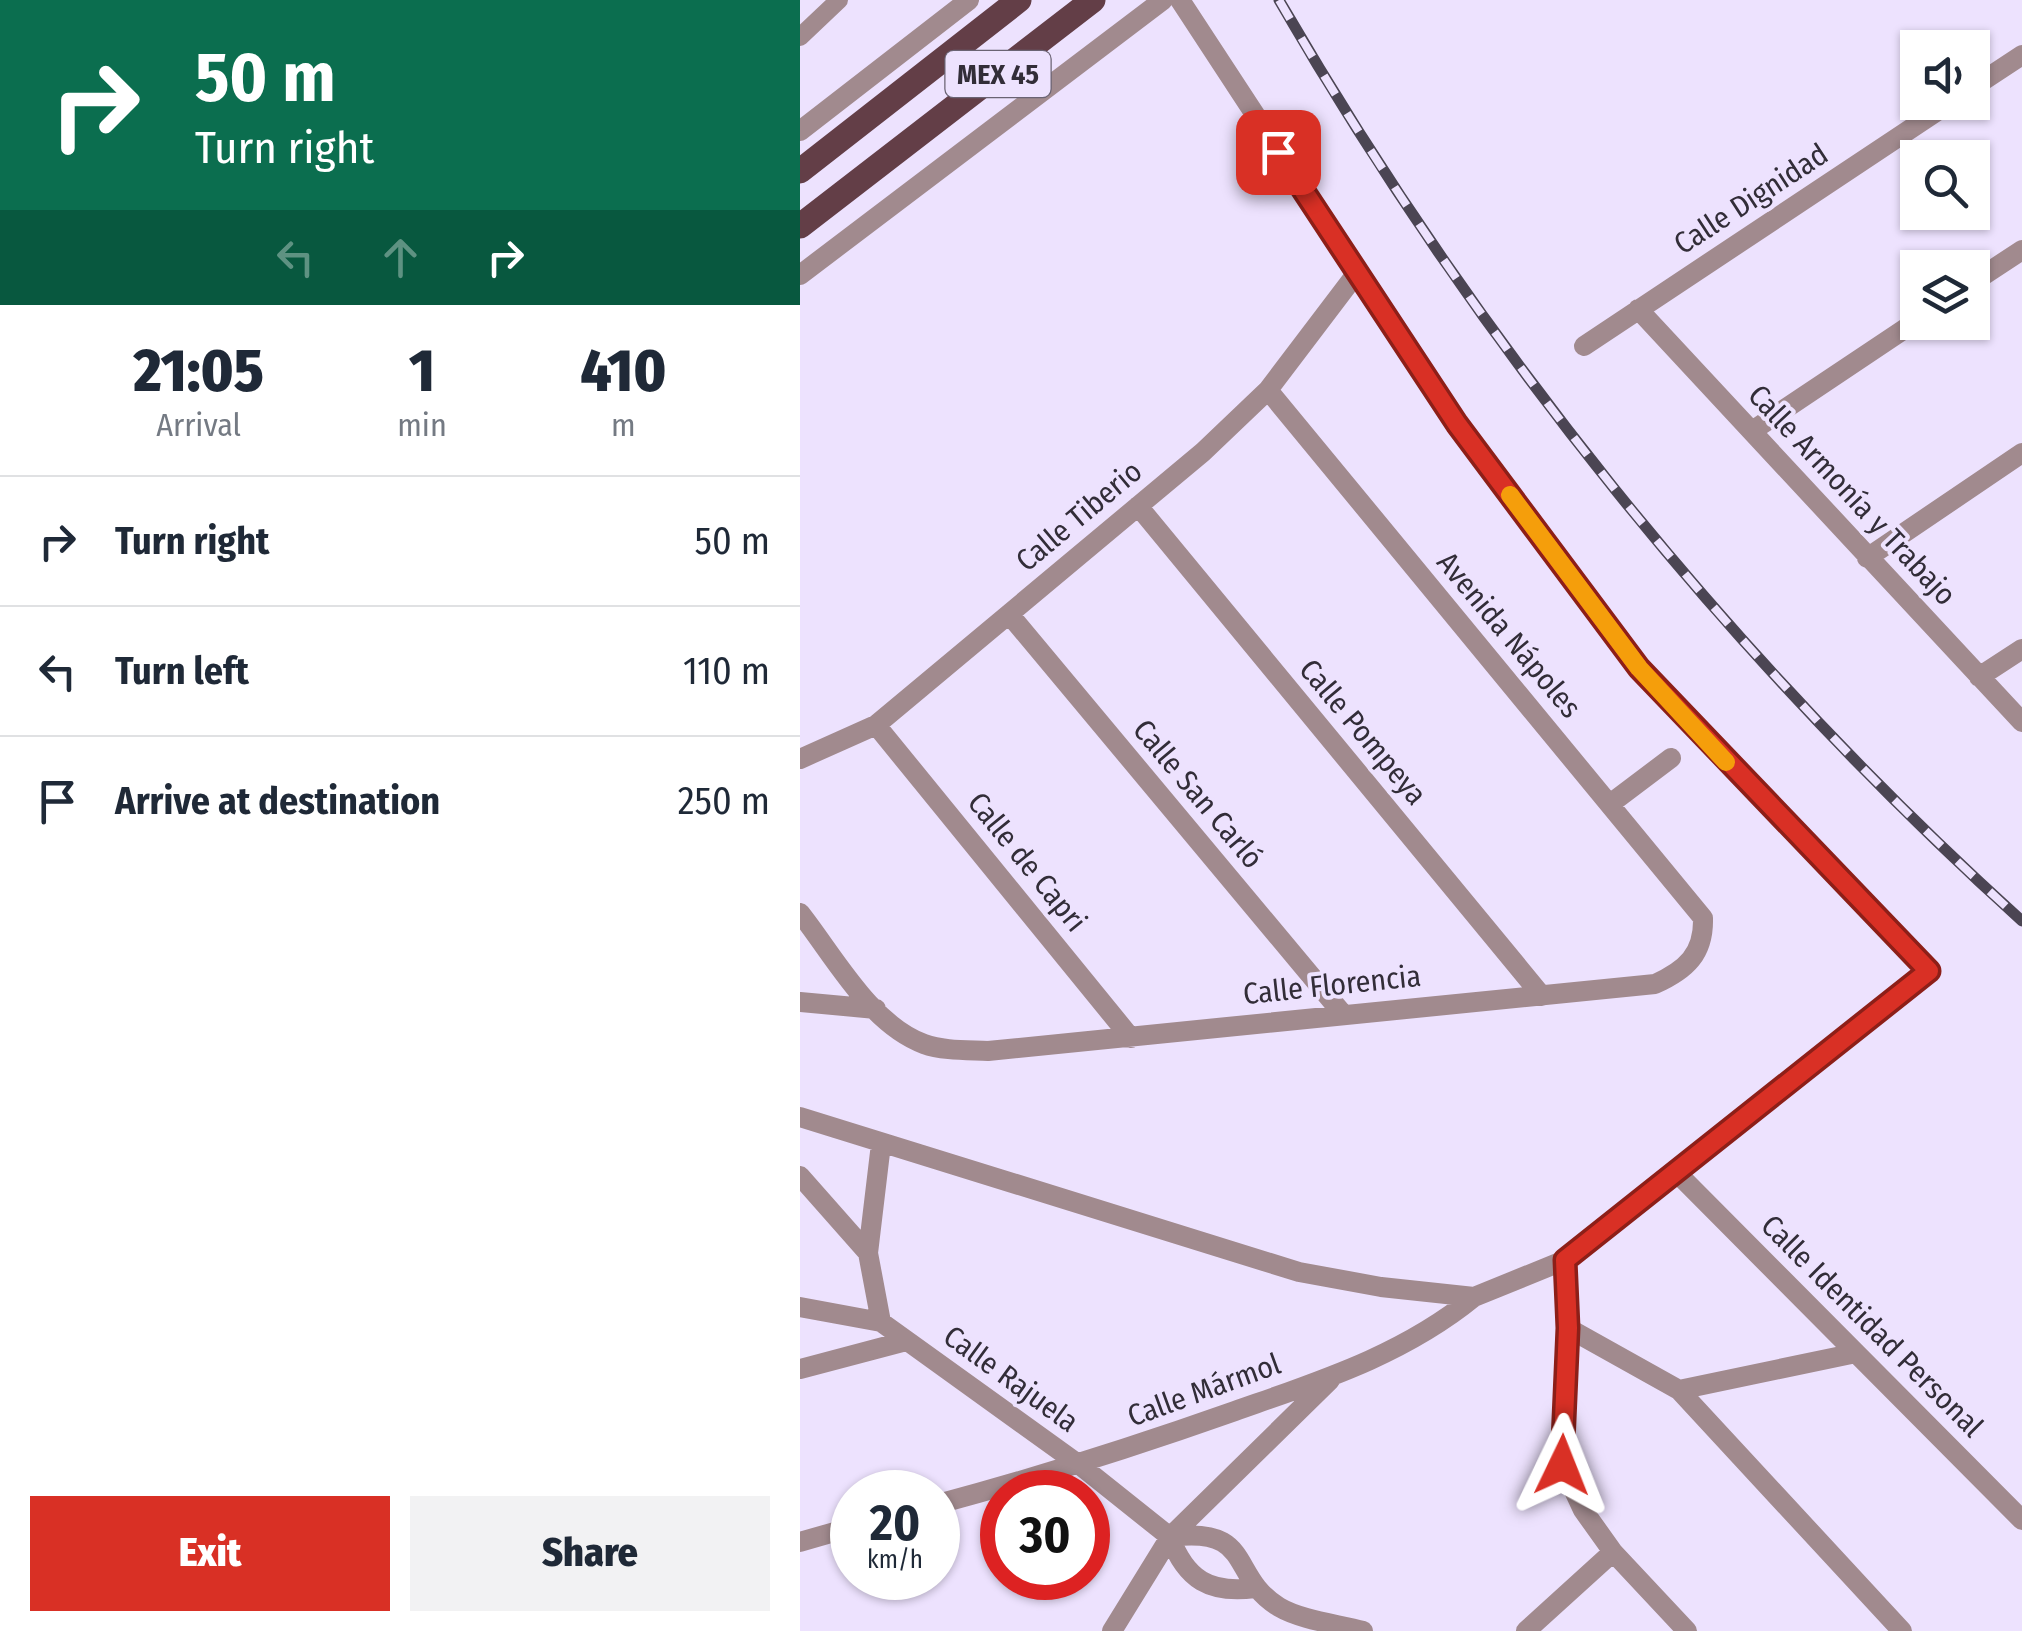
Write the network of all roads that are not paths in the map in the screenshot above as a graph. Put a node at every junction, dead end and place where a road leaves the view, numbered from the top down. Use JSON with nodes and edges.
{"nodes":[{"id":1,"x":840,"y":0,"type":"edge"},
{"id":2,"x":969,"y":0,"type":"edge"},
{"id":3,"x":1019,"y":0,"type":"edge"},
{"id":4,"x":1093,"y":0,"type":"edge"},
{"id":5,"x":1163,"y":0,"type":"edge"},
{"id":6,"x":1180,"y":0,"type":"edge"},
{"id":7,"x":800,"y":37,"type":"edge"},
{"id":8,"x":2022,"y":56,"type":"edge"},
{"id":9,"x":1990,"y":76,"type":"edge"},
{"id":10,"x":1924,"y":120,"type":"edge"},
{"id":11,"x":800,"y":130,"type":"edge"},
{"id":12,"x":800,"y":171,"type":"edge"},
{"id":13,"x":800,"y":226,"type":"edge"},
{"id":14,"x":2022,"y":250,"type":"edge"},
{"id":15,"x":1990,"y":271,"type":"edge"},
{"id":16,"x":1356,"y":274,"type":"junction"},
{"id":17,"x":800,"y":275,"type":"edge"},
{"id":18,"x":1638,"y":309,"type":"junction"},
{"id":19,"x":1900,"y":332,"type":"edge"},
{"id":20,"x":1584,"y":346,"type":"dead end"},
{"id":21,"x":1268,"y":390,"type":"junction"},
{"id":22,"x":1752,"y":431,"type":"junction"},
{"id":23,"x":2022,"y":453,"type":"edge"},
{"id":24,"x":1138,"y":506,"type":"junction"},
{"id":25,"x":1867,"y":558,"type":"junction"},
{"id":26,"x":1008,"y":614,"type":"junction"},
{"id":27,"x":2022,"y":648,"type":"edge"},
{"id":28,"x":1979,"y":677,"type":"junction"},
{"id":29,"x":2022,"y":722,"type":"edge"},
{"id":30,"x":876,"y":725,"type":"junction"},
{"id":31,"x":1671,"y":758,"type":"dead end"},
{"id":32,"x":800,"y":759,"type":"edge"},
{"id":33,"x":1610,"y":804,"type":"junction"},
{"id":34,"x":800,"y":913,"type":"edge"},
{"id":35,"x":1703,"y":918,"type":"joint"},
{"id":36,"x":1542,"y":996,"type":"junction"},
{"id":37,"x":800,"y":1002,"type":"edge"},
{"id":38,"x":876,"y":1009,"type":"junction"},
{"id":39,"x":1342,"y":1013,"type":"junction"},
{"id":40,"x":1131,"y":1038,"type":"junction"},
{"id":41,"x":800,"y":1118,"type":"edge"},
{"id":42,"x":881,"y":1144,"type":"junction"},
{"id":43,"x":1678,"y":1174,"type":"junction"},
{"id":44,"x":800,"y":1176,"type":"edge"},
{"id":45,"x":868,"y":1253,"type":"junction"},
{"id":46,"x":1565,"y":1260,"type":"junction"},
{"id":47,"x":1474,"y":1297,"type":"junction"},
{"id":48,"x":800,"y":1307,"type":"edge"},
{"id":49,"x":881,"y":1322,"type":"junction"},
{"id":50,"x":1568,"y":1328,"type":"junction"},
{"id":51,"x":906,"y":1341,"type":"junction"},
{"id":52,"x":1856,"y":1353,"type":"junction"},
{"id":53,"x":800,"y":1368,"type":"edge"},
{"id":54,"x":1334,"y":1376,"type":"junction"},
{"id":55,"x":1678,"y":1390,"type":"junction"},
{"id":56,"x":1081,"y":1466,"type":"junction"},
{"id":57,"x":960,"y":1498,"type":"edge"},
{"id":58,"x":2019,"y":1514,"type":"edge"},
{"id":59,"x":830,"y":1534,"type":"edge"},
{"id":60,"x":1170,"y":1537,"type":"junction"},
{"id":61,"x":800,"y":1542,"type":"edge"},
{"id":62,"x":1614,"y":1552,"type":"junction"},
{"id":63,"x":1255,"y":1588,"type":"junction"},
{"id":64,"x":1282,"y":1609,"type":"junction"},
{"id":65,"x":1112,"y":1631,"type":"edge"},
{"id":66,"x":1287,"y":1631,"type":"edge"},
{"id":67,"x":1363,"y":1631,"type":"edge"},
{"id":68,"x":1526,"y":1631,"type":"edge"},
{"id":69,"x":1688,"y":1631,"type":"edge"},
{"id":70,"x":1902,"y":1631,"type":"edge"}],
"edges":[{"from":1,"to":7,"type":"lane"},
{"from":2,"to":11,"type":"street"},
{"from":3,"to":12,"type":"main road","number":"MEX 45"},
{"from":4,"to":13,"type":"main road","number":"MEX 45"},
{"from":5,"to":17,"type":"street"},
{"from":6,"to":16,"type":"street"},
{"from":8,"to":9,"type":"street"},
{"from":10,"to":18,"type":"street","name":"Calle Dignidad"},
{"from":14,"to":15,"type":"street"},
{"from":16,"to":21,"type":"street","name":"Calle Tiberio"},
{"from":16,"to":43,"type":"street"},
{"from":18,"to":20,"type":"street","name":"Calle Dignidad"},
{"from":18,"to":22,"type":"street","name":"Calle Armonía y Trabajo"},
{"from":19,"to":22,"type":"street"},
{"from":21,"to":24,"type":"street","name":"Calle Tiberio"},
{"from":21,"to":33,"type":"street","name":"Avenida Nápoles"},
{"from":22,"to":25,"type":"street","name":"Calle Armonía y Trabajo"},
{"from":23,"to":25,"type":"street"},
{"from":24,"to":26,"type":"street","name":"Calle Tiberio"},
{"from":24,"to":36,"type":"street","name":"Calle Pompeya"},
{"from":25,"to":28,"type":"street","name":"Calle Armonía y Trabajo"},
{"from":26,"to":30,"type":"street","name":"Calle Tiberio"},
{"from":26,"to":39,"type":"street","name":"Calle San Carló"},
{"from":27,"to":28,"type":"street"},
{"from":28,"to":29,"type":"street","name":"Calle Armonía y Trabajo"},
{"from":30,"to":32,"type":"street","name":"Calle Tiberio"},
{"from":30,"to":40,"type":"street","name":"Calle de Capri"},
{"from":31,"to":33,"type":"street"},
{"from":33,"to":35,"type":"street","name":"Avenida Nápoles"},
{"from":34,"to":38,"type":"street"},
{"from":35,"to":36,"type":"street","name":"Calle Florencia"},
{"from":36,"to":39,"type":"street","name":"Calle Florencia"},
{"from":37,"to":38,"type":"street"},
{"from":38,"to":40,"type":"street","name":"Calle Florencia"},
{"from":39,"to":40,"type":"street","name":"Calle Florencia"},
{"from":41,"to":42,"type":"street"},
{"from":42,"to":45,"type":"street"},
{"from":42,"to":47,"type":"street"},
{"from":43,"to":46,"type":"street"},
{"from":43,"to":52,"type":"street","name":"Calle Identidad Personal"},
{"from":44,"to":45,"type":"street"},
{"from":45,"to":49,"type":"street"},
{"from":46,"to":47,"type":"street"},
{"from":46,"to":50,"type":"street"},
{"from":47,"to":54,"type":"street","name":"Calle Mármol"},
{"from":48,"to":49,"type":"street","name":"Calle Rajuela"},
{"from":49,"to":51,"type":"street","name":"Calle Rajuela"},
{"from":50,"to":55,"type":"street"},
{"from":50,"to":62,"type":"street"},
{"from":51,"to":53,"type":"street"},
{"from":51,"to":56,"type":"street","name":"Calle Rajuela"},
{"from":52,"to":55,"type":"street"},
{"from":52,"to":58,"type":"street","name":"Calle Identidad Personal"},
{"from":54,"to":56,"type":"street","name":"Calle Mármol"},
{"from":54,"to":60,"type":"street"},
{"from":55,"to":70,"type":"street"},
{"from":56,"to":57,"type":"street","name":"Calle Mármol"},
{"from":56,"to":60,"type":"street","name":"Calle Rajuela"},
{"from":59,"to":61,"type":"street"},
{"from":60,"to":63,"type":"street"},
{"from":60,"to":63,"type":"street"},
{"from":60,"to":65,"type":"street"},
{"from":62,"to":68,"type":"street"},
{"from":62,"to":69,"type":"street"},
{"from":63,"to":64,"type":"street"},
{"from":64,"to":66,"type":"street"},
{"from":64,"to":67,"type":"street"}]}
